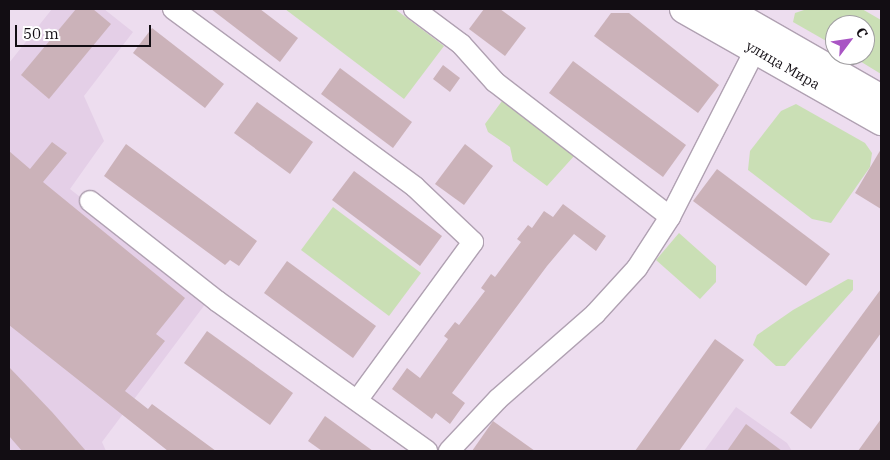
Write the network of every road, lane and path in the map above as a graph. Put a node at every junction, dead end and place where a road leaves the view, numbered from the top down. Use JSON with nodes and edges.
{"nodes":[{"id":1,"x":173,"y":9,"type":"edge"},
{"id":2,"x":414,"y":9,"type":"edge"},
{"id":3,"x":684,"y":9,"type":"edge"},
{"id":4,"x":724,"y":9,"type":"edge"},
{"id":5,"x":760,"y":41,"type":"junction"},
{"id":6,"x":881,"y":98,"type":"edge"},
{"id":7,"x":881,"y":121,"type":"edge"},
{"id":8,"x":90,"y":200,"type":"dead end"},
{"id":9,"x":670,"y":217,"type":"junction"},
{"id":10,"x":358,"y":399,"type":"junction"},
{"id":11,"x":427,"y":451,"type":"edge"},
{"id":12,"x":449,"y":451,"type":"edge"}],
"edges":[{"from":1,"to":10,"type":"street"},
{"from":2,"to":9,"type":"street"},
{"from":3,"to":5,"type":"main road","name":"улица Мира"},
{"from":4,"to":5,"type":"main road","name":"улица Мира"},
{"from":5,"to":6,"type":"main road","name":"улица Мира"},
{"from":5,"to":7,"type":"main road","name":"улица Мира"},
{"from":5,"to":9,"type":"street"},
{"from":8,"to":10,"type":"street"},
{"from":9,"to":12,"type":"street"},
{"from":10,"to":11,"type":"street"}]}
